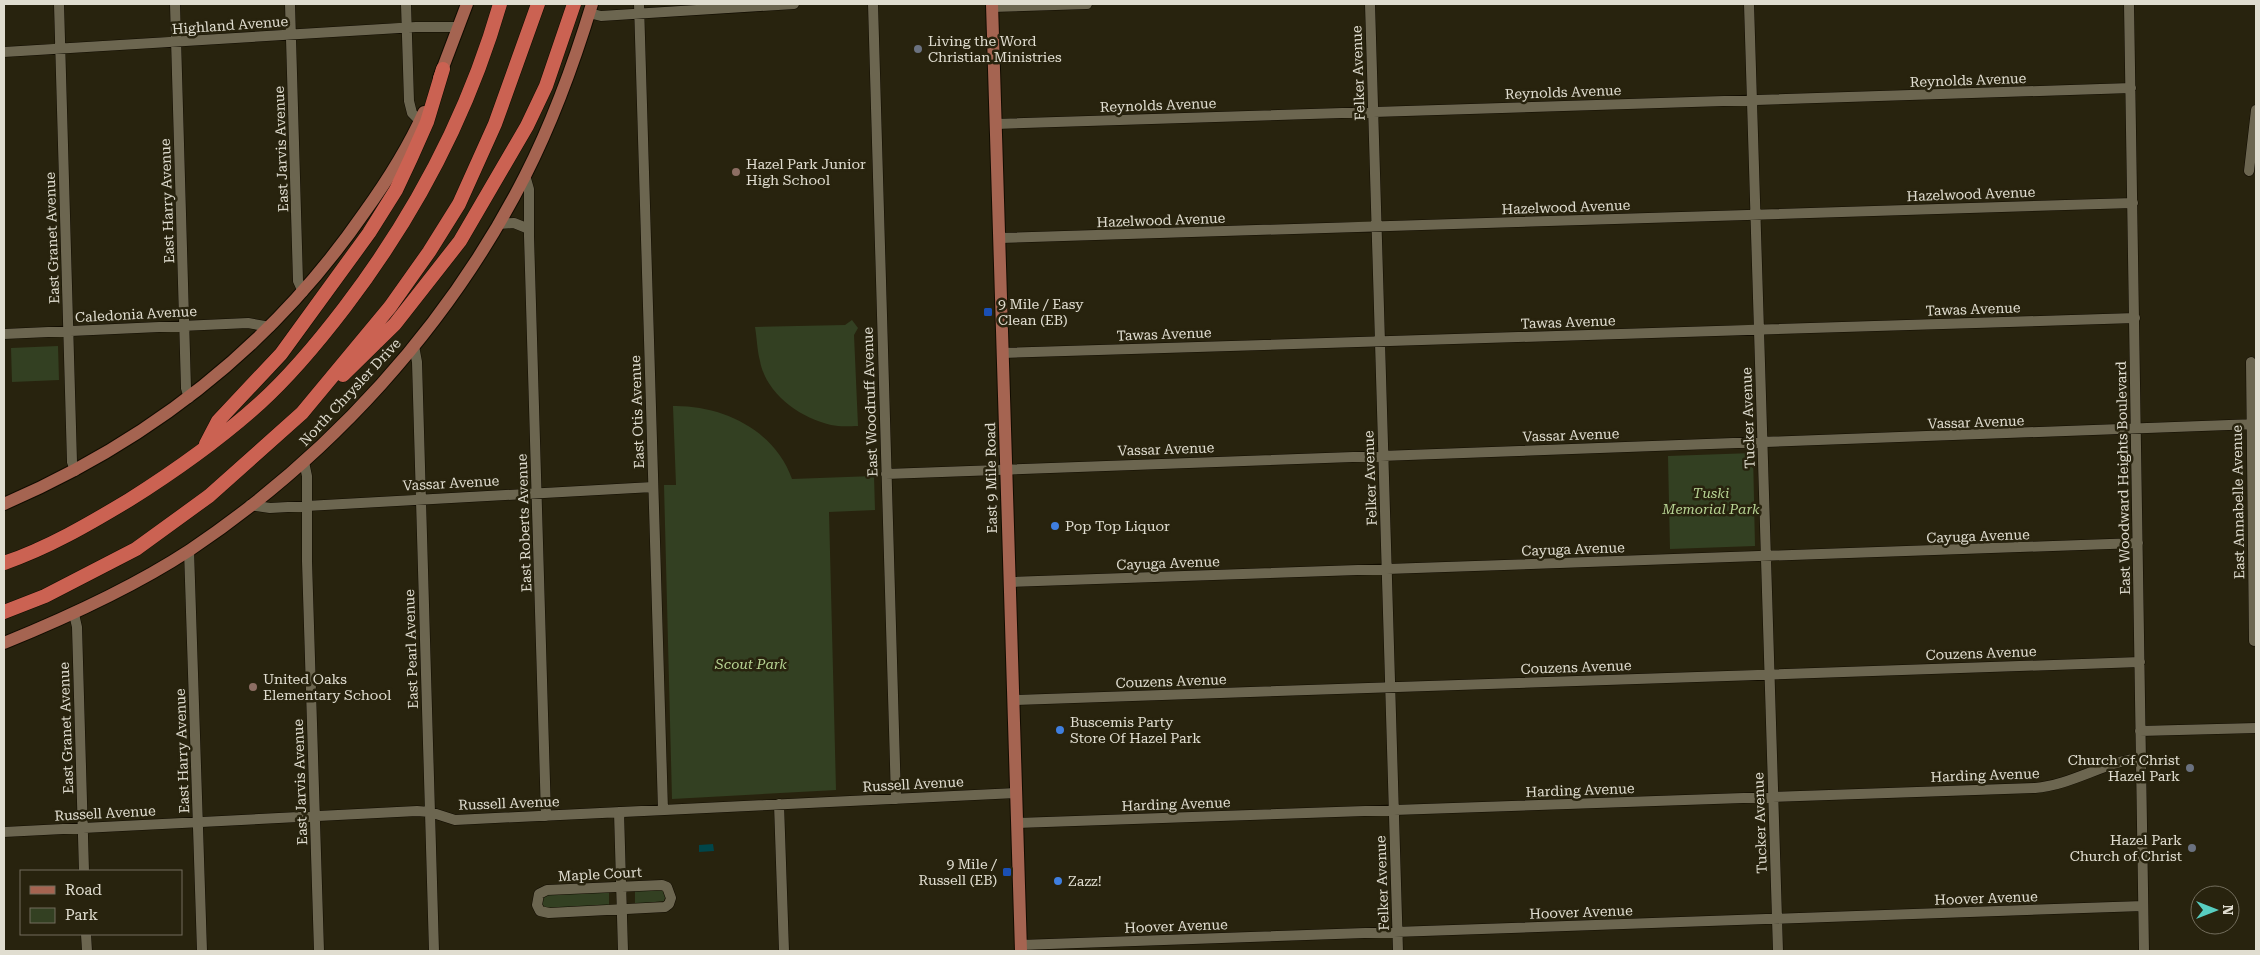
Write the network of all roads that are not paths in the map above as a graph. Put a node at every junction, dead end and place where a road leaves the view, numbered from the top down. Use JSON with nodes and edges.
{"nodes":[{"id":1,"x":59,"y":4,"type":"edge"},
{"id":2,"x":175,"y":4,"type":"edge"},
{"id":3,"x":290,"y":4,"type":"edge"},
{"id":4,"x":406,"y":4,"type":"edge"},
{"id":5,"x":467,"y":4,"type":"edge"},
{"id":6,"x":500,"y":4,"type":"edge"},
{"id":7,"x":538,"y":4,"type":"edge"},
{"id":8,"x":574,"y":4,"type":"edge"},
{"id":9,"x":794,"y":4,"type":"edge"},
{"id":10,"x":873,"y":4,"type":"edge"},
{"id":11,"x":1087,"y":4,"type":"edge"},
{"id":12,"x":1370,"y":4,"type":"edge"},
{"id":13,"x":1749,"y":4,"type":"edge"},
{"id":14,"x":2130,"y":4,"type":"edge"},
{"id":15,"x":756,"y":5,"type":"edge"},
{"id":16,"x":992,"y":5,"type":"edge"},
{"id":17,"x":591,"y":9,"type":"edge"},
{"id":18,"x":638,"y":9,"type":"edge"},
{"id":19,"x":459,"y":27,"type":"junction"},
{"id":20,"x":407,"y":28,"type":"junction"},
{"id":21,"x":291,"y":35,"type":"junction"},
{"id":22,"x":176,"y":42,"type":"junction"},
{"id":23,"x":60,"y":49,"type":"junction"},
{"id":24,"x":4,"y":52,"type":"edge"},
{"id":25,"x":443,"y":68,"type":"junction"},
{"id":26,"x":2131,"y":88,"type":"junction"},
{"id":27,"x":1752,"y":100,"type":"junction"},
{"id":28,"x":2256,"y":110,"type":"edge"},
{"id":29,"x":1373,"y":112,"type":"junction"},
{"id":30,"x":420,"y":121,"type":"junction"},
{"id":31,"x":996,"y":124,"type":"junction"},
{"id":32,"x":2249,"y":172,"type":"dead end"},
{"id":33,"x":525,"y":175,"type":"junction"},
{"id":34,"x":2133,"y":203,"type":"junction"},
{"id":35,"x":1756,"y":215,"type":"junction"},
{"id":36,"x":498,"y":224,"type":"junction"},
{"id":37,"x":1376,"y":226,"type":"junction"},
{"id":38,"x":529,"y":229,"type":"junction"},
{"id":39,"x":1000,"y":238,"type":"junction"},
{"id":40,"x":303,"y":292,"type":"junction"},
{"id":41,"x":2135,"y":318,"type":"junction"},
{"id":42,"x":184,"y":326,"type":"junction"},
{"id":43,"x":270,"y":327,"type":"junction"},
{"id":44,"x":1759,"y":329,"type":"junction"},
{"id":45,"x":68,"y":331,"type":"junction"},
{"id":46,"x":4,"y":334,"type":"edge"},
{"id":47,"x":1380,"y":342,"type":"junction"},
{"id":48,"x":414,"y":346,"type":"junction"},
{"id":49,"x":1003,"y":353,"type":"junction"},
{"id":50,"x":2251,"y":362,"type":"dead end"},
{"id":51,"x":189,"y":398,"type":"junction"},
{"id":52,"x":302,"y":413,"type":"junction"},
{"id":53,"x":2253,"y":424,"type":"edge"},
{"id":54,"x":2136,"y":429,"type":"junction"},
{"id":55,"x":1762,"y":442,"type":"junction"},
{"id":56,"x":203,"y":451,"type":"junction"},
{"id":57,"x":1383,"y":456,"type":"junction"},
{"id":58,"x":304,"y":462,"type":"junction"},
{"id":59,"x":1006,"y":469,"type":"junction"},
{"id":60,"x":75,"y":471,"type":"junction"},
{"id":61,"x":886,"y":474,"type":"junction"},
{"id":62,"x":653,"y":487,"type":"junction"},
{"id":63,"x":537,"y":493,"type":"junction"},
{"id":64,"x":420,"y":499,"type":"junction"},
{"id":65,"x":4,"y":504,"type":"edge"},
{"id":66,"x":250,"y":505,"type":"junction"},
{"id":67,"x":307,"y":506,"type":"junction"},
{"id":68,"x":2138,"y":544,"type":"junction"},
{"id":69,"x":189,"y":550,"type":"junction"},
{"id":70,"x":1766,"y":556,"type":"junction"},
{"id":71,"x":4,"y":563,"type":"edge"},
{"id":72,"x":1386,"y":570,"type":"junction"},
{"id":73,"x":1009,"y":582,"type":"junction"},
{"id":74,"x":4,"y":612,"type":"edge"},
{"id":75,"x":74,"y":614,"type":"junction"},
{"id":76,"x":2254,"y":641,"type":"dead end"},
{"id":77,"x":4,"y":643,"type":"edge"},
{"id":78,"x":2140,"y":662,"type":"junction"},
{"id":79,"x":1769,"y":674,"type":"junction"},
{"id":80,"x":1390,"y":687,"type":"junction"},
{"id":81,"x":1013,"y":700,"type":"junction"},
{"id":82,"x":2256,"y":728,"type":"edge"},
{"id":83,"x":2140,"y":731,"type":"junction"},
{"id":84,"x":2140,"y":758,"type":"junction"},
{"id":85,"x":1016,"y":793,"type":"junction"},
{"id":86,"x":1773,"y":797,"type":"junction"},
{"id":87,"x":896,"y":798,"type":"junction"},
{"id":88,"x":779,"y":804,"type":"junction"},
{"id":89,"x":663,"y":810,"type":"junction"},
{"id":90,"x":1394,"y":810,"type":"junction"},
{"id":91,"x":430,"y":812,"type":"junction"},
{"id":92,"x":619,"y":812,"type":"junction"},
{"id":93,"x":314,"y":816,"type":"junction"},
{"id":94,"x":546,"y":816,"type":"junction"},
{"id":95,"x":198,"y":822,"type":"junction"},
{"id":96,"x":1017,"y":823,"type":"junction"},
{"id":97,"x":83,"y":828,"type":"junction"},
{"id":98,"x":4,"y":832,"type":"edge"},
{"id":99,"x":84,"y":870,"type":"edge"},
{"id":100,"x":621,"y":887,"type":"junction"},
{"id":101,"x":2143,"y":906,"type":"junction"},
{"id":102,"x":622,"y":910,"type":"junction"},
{"id":103,"x":1777,"y":919,"type":"junction"},
{"id":104,"x":1398,"y":932,"type":"junction"},
{"id":105,"x":86,"y":935,"type":"edge"},
{"id":106,"x":1021,"y":948,"type":"edge"},
{"id":107,"x":86,"y":951,"type":"edge"},
{"id":108,"x":202,"y":951,"type":"edge"},
{"id":109,"x":319,"y":951,"type":"edge"},
{"id":110,"x":434,"y":951,"type":"edge"},
{"id":111,"x":623,"y":951,"type":"edge"},
{"id":112,"x":784,"y":951,"type":"edge"},
{"id":113,"x":1398,"y":951,"type":"edge"},
{"id":114,"x":1778,"y":951,"type":"edge"},
{"id":115,"x":2144,"y":951,"type":"edge"}],
"edges":[{"from":1,"to":23,"type":"street","name":"East Granet Avenue"},
{"from":2,"to":22,"type":"street","name":"East Harry Avenue"},
{"from":3,"to":21,"type":"street","name":"East Jarvis Avenue"},
{"from":4,"to":20,"type":"street"},
{"from":5,"to":19,"type":"main road"},
{"from":6,"to":56,"type":"highway"},
{"from":7,"to":52,"type":"highway"},
{"from":8,"to":52,"type":"highway"},
{"from":9,"to":15,"type":"street"},
{"from":10,"to":61,"type":"street","name":"East Woodruff Avenue"},
{"from":11,"to":16,"type":"street"},
{"from":12,"to":29,"type":"street","name":"Felker Avenue"},
{"from":13,"to":27,"type":"street","name":"Tucker Avenue"},
{"from":14,"to":26,"type":"street","name":"East Woodward Heights Boulevard"},
{"from":15,"to":18,"type":"street"},
{"from":16,"to":31,"type":"main road","name":"East 9 Mile Road"},
{"from":17,"to":18,"type":"street"},
{"from":17,"to":33,"type":"main road","name":"North Chrysler Drive"},
{"from":18,"to":62,"type":"street","name":"East Otis Avenue"},
{"from":19,"to":20,"type":"street","name":"Highland Avenue"},
{"from":19,"to":25,"type":"main road"},
{"from":20,"to":21,"type":"street","name":"Highland Avenue"},
{"from":20,"to":30,"type":"street"},
{"from":21,"to":22,"type":"street","name":"Highland Avenue"},
{"from":21,"to":40,"type":"street","name":"East Jarvis Avenue"},
{"from":22,"to":23,"type":"street","name":"Highland Avenue"},
{"from":22,"to":42,"type":"street","name":"East Harry Avenue"},
{"from":23,"to":24,"type":"street","name":"Highland Avenue"},
{"from":23,"to":45,"type":"street","name":"East Granet Avenue"},
{"from":25,"to":30,"type":"main road"},
{"from":25,"to":56,"type":"highway"},
{"from":26,"to":27,"type":"street","name":"Reynolds Avenue"},
{"from":26,"to":34,"type":"street","name":"East Woodward Heights Boulevard"},
{"from":27,"to":29,"type":"street","name":"Reynolds Avenue"},
{"from":27,"to":35,"type":"street","name":"Tucker Avenue"},
{"from":28,"to":32,"type":"street"},
{"from":29,"to":31,"type":"street","name":"Reynolds Avenue"},
{"from":29,"to":37,"type":"street","name":"Felker Avenue"},
{"from":30,"to":40,"type":"main road"},
{"from":31,"to":39,"type":"main road","name":"East 9 Mile Road"},
{"from":33,"to":36,"type":"main road","name":"North Chrysler Drive"},
{"from":33,"to":38,"type":"street","name":"East Roberts Avenue"},
{"from":34,"to":35,"type":"street","name":"Hazelwood Avenue"},
{"from":34,"to":41,"type":"street","name":"East Woodward Heights Boulevard"},
{"from":35,"to":37,"type":"street","name":"Hazelwood Avenue"},
{"from":35,"to":44,"type":"street","name":"Tucker Avenue"},
{"from":36,"to":38,"type":"street"},
{"from":36,"to":48,"type":"main road","name":"North Chrysler Drive"},
{"from":37,"to":39,"type":"street","name":"Hazelwood Avenue"},
{"from":37,"to":47,"type":"street","name":"Felker Avenue"},
{"from":38,"to":63,"type":"street","name":"East Roberts Avenue"},
{"from":39,"to":49,"type":"main road","name":"East 9 Mile Road"},
{"from":40,"to":43,"type":"main road"},
{"from":41,"to":44,"type":"street","name":"Tawas Avenue"},
{"from":41,"to":54,"type":"street","name":"East Woodward Heights Boulevard"},
{"from":42,"to":43,"type":"street","name":"Caledonia Avenue"},
{"from":42,"to":45,"type":"street","name":"Caledonia Avenue"},
{"from":42,"to":51,"type":"street","name":"East Harry Avenue"},
{"from":43,"to":51,"type":"main road"},
{"from":44,"to":47,"type":"street","name":"Tawas Avenue"},
{"from":44,"to":55,"type":"street","name":"Tucker Avenue"},
{"from":45,"to":46,"type":"street","name":"Caledonia Avenue"},
{"from":45,"to":60,"type":"street","name":"East Granet Avenue"},
{"from":47,"to":49,"type":"street","name":"Tawas Avenue"},
{"from":47,"to":57,"type":"street","name":"Felker Avenue"},
{"from":48,"to":58,"type":"main road","name":"North Chrysler Drive"},
{"from":48,"to":64,"type":"street","name":"East Pearl Avenue"},
{"from":49,"to":59,"type":"main road","name":"East 9 Mile Road"},
{"from":50,"to":53,"type":"street","name":"East Annabelle Avenue"},
{"from":51,"to":60,"type":"main road"},
{"from":52,"to":74,"type":"highway"},
{"from":53,"to":54,"type":"street","name":"Vassar Avenue"},
{"from":53,"to":76,"type":"street","name":"East Annabelle Avenue"},
{"from":54,"to":55,"type":"street","name":"Vassar Avenue"},
{"from":54,"to":68,"type":"street","name":"East Woodward Heights Boulevard"},
{"from":55,"to":57,"type":"street","name":"Vassar Avenue"},
{"from":55,"to":70,"type":"street","name":"Tucker Avenue"},
{"from":56,"to":71,"type":"highway"},
{"from":57,"to":59,"type":"street","name":"Vassar Avenue"},
{"from":57,"to":72,"type":"street","name":"Felker Avenue"},
{"from":58,"to":66,"type":"main road","name":"North Chrysler Drive"},
{"from":58,"to":67,"type":"street","name":"East Jarvis Avenue"},
{"from":59,"to":61,"type":"street","name":"Vassar Avenue"},
{"from":59,"to":73,"type":"main road","name":"East 9 Mile Road"},
{"from":60,"to":65,"type":"main road"},
{"from":61,"to":87,"type":"street","name":"East Woodruff Avenue"},
{"from":62,"to":63,"type":"street","name":"Vassar Avenue"},
{"from":62,"to":89,"type":"street","name":"East Otis Avenue"},
{"from":63,"to":64,"type":"street","name":"Vassar Avenue"},
{"from":63,"to":94,"type":"street","name":"East Roberts Avenue"},
{"from":64,"to":67,"type":"street","name":"Vassar Avenue"},
{"from":64,"to":91,"type":"street","name":"East Pearl Avenue"},
{"from":66,"to":67,"type":"street","name":"Vassar Avenue"},
{"from":66,"to":69,"type":"main road","name":"North Chrysler Drive"},
{"from":67,"to":93,"type":"street","name":"East Jarvis Avenue"},
{"from":68,"to":70,"type":"street","name":"Cayuga Avenue"},
{"from":68,"to":78,"type":"street","name":"East Woodward Heights Boulevard"},
{"from":69,"to":75,"type":"main road","name":"North Chrysler Drive"},
{"from":69,"to":95,"type":"street","name":"East Harry Avenue"},
{"from":70,"to":72,"type":"street","name":"Cayuga Avenue"},
{"from":70,"to":79,"type":"street","name":"Tucker Avenue"},
{"from":72,"to":73,"type":"street","name":"Cayuga Avenue"},
{"from":72,"to":80,"type":"street","name":"Felker Avenue"},
{"from":73,"to":81,"type":"main road","name":"East 9 Mile Road"},
{"from":75,"to":77,"type":"main road","name":"North Chrysler Drive"},
{"from":75,"to":97,"type":"street","name":"East Granet Avenue"},
{"from":78,"to":79,"type":"street","name":"Couzens Avenue"},
{"from":78,"to":83,"type":"street","name":"East Woodward Heights Boulevard"},
{"from":79,"to":80,"type":"street","name":"Couzens Avenue"},
{"from":79,"to":86,"type":"street","name":"Tucker Avenue"},
{"from":80,"to":81,"type":"street","name":"Couzens Avenue"},
{"from":80,"to":90,"type":"street","name":"Felker Avenue"},
{"from":81,"to":85,"type":"main road","name":"East 9 Mile Road"},
{"from":82,"to":83,"type":"street"},
{"from":83,"to":84,"type":"street","name":"East Woodward Heights Boulevard"},
{"from":84,"to":86,"type":"street","name":"Harding Avenue"},
{"from":84,"to":101,"type":"street","name":"East Woodward Heights Boulevard"},
{"from":85,"to":87,"type":"street","name":"Russell Avenue"},
{"from":85,"to":96,"type":"main road","name":"East 9 Mile Road"},
{"from":86,"to":90,"type":"street","name":"Harding Avenue"},
{"from":86,"to":103,"type":"street","name":"Tucker Avenue"},
{"from":87,"to":88,"type":"street","name":"Russell Avenue"},
{"from":88,"to":89,"type":"street","name":"Russell Avenue"},
{"from":88,"to":112,"type":"street"},
{"from":89,"to":92,"type":"street","name":"Russell Avenue"},
{"from":90,"to":96,"type":"street","name":"Harding Avenue"},
{"from":90,"to":104,"type":"street","name":"Felker Avenue"},
{"from":91,"to":93,"type":"street","name":"Russell Avenue"},
{"from":91,"to":94,"type":"street","name":"Russell Avenue"},
{"from":91,"to":110,"type":"street","name":"East Pearl Avenue"},
{"from":92,"to":94,"type":"street","name":"Russell Avenue"},
{"from":92,"to":100,"type":"street"},
{"from":93,"to":95,"type":"street","name":"Russell Avenue"},
{"from":93,"to":109,"type":"street","name":"East Jarvis Avenue"},
{"from":95,"to":97,"type":"street","name":"Russell Avenue"},
{"from":95,"to":108,"type":"street","name":"East Harry Avenue"},
{"from":96,"to":106,"type":"main road","name":"East 9 Mile Road"},
{"from":97,"to":98,"type":"street","name":"Russell Avenue"},
{"from":97,"to":99,"type":"street","name":"East Granet Avenue"},
{"from":100,"to":102,"type":"street"},
{"from":100,"to":102,"type":"street","name":"Maple Court"},
{"from":100,"to":102,"type":"street","name":"Maple Court"},
{"from":101,"to":103,"type":"street","name":"Hoover Avenue"},
{"from":101,"to":115,"type":"street","name":"East Woodward Heights Boulevard"},
{"from":102,"to":111,"type":"street"},
{"from":103,"to":104,"type":"street","name":"Hoover Avenue"},
{"from":103,"to":114,"type":"street","name":"Tucker Avenue"},
{"from":104,"to":106,"type":"street","name":"Hoover Avenue"},
{"from":104,"to":113,"type":"street","name":"Felker Avenue"},
{"from":105,"to":107,"type":"street"}]}
